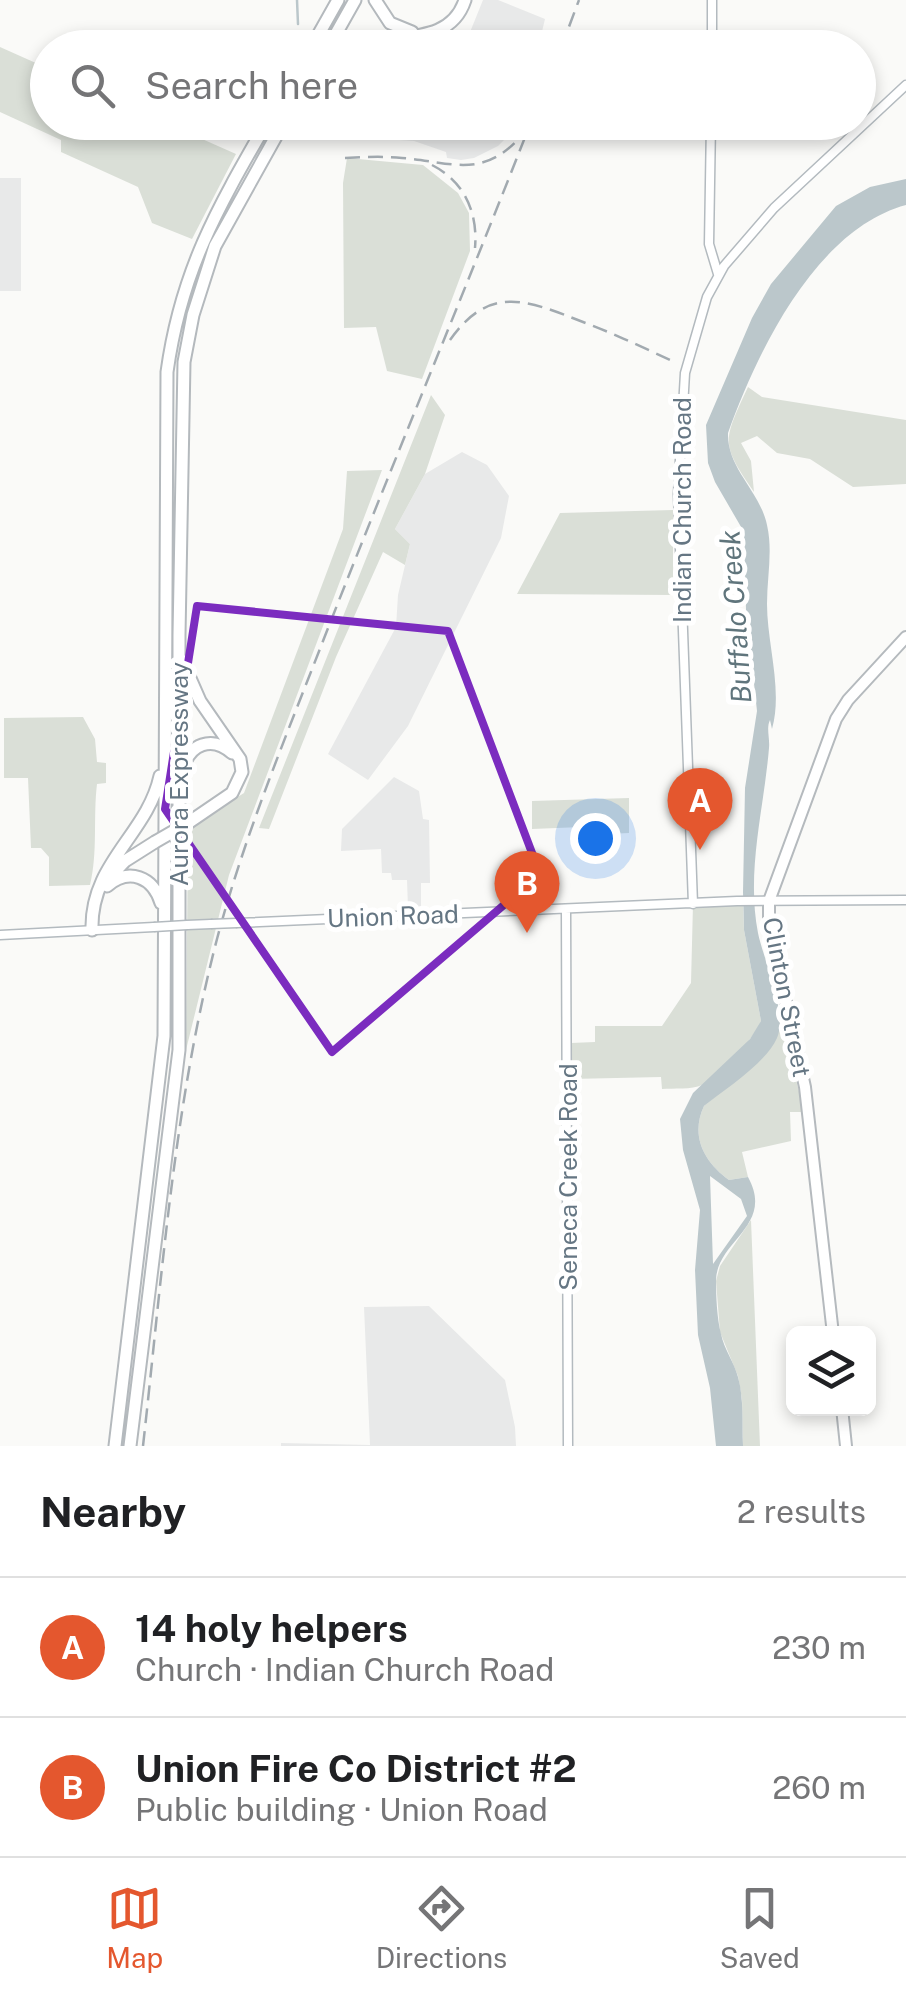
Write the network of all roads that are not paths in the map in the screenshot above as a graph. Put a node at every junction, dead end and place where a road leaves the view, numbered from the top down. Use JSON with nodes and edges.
{"nodes":[{"id":1,"x":335,"y":0,"type":"edge"},
{"id":2,"x":355,"y":0,"type":"edge"},
{"id":3,"x":375,"y":0,"type":"edge"},
{"id":4,"x":463,"y":0,"type":"edge"},
{"id":5,"x":712,"y":0,"type":"edge"},
{"id":6,"x":321,"y":30,"type":"edge"},
{"id":7,"x":338,"y":30,"type":"edge"},
{"id":8,"x":411,"y":30,"type":"edge"},
{"id":9,"x":428,"y":30,"type":"edge"},
{"id":10,"x":439,"y":30,"type":"edge"},
{"id":11,"x":712,"y":30,"type":"edge"},
{"id":12,"x":906,"y":85,"type":"edge"},
{"id":13,"x":876,"y":113,"type":"edge"},
{"id":14,"x":258,"y":140,"type":"edge"},
{"id":15,"x":274,"y":140,"type":"edge"},
{"id":16,"x":710,"y":140,"type":"edge"},
{"id":17,"x":848,"y":140,"type":"edge"},
{"id":18,"x":718,"y":274,"type":"junction"},
{"id":19,"x":178,"y":635,"type":"junction"},
{"id":20,"x":906,"y":636,"type":"edge"},
{"id":21,"x":164,"y":752,"type":"junction"},
{"id":22,"x":180,"y":783,"type":"junction"},
{"id":23,"x":188,"y":821,"type":"junction"},
{"id":24,"x":155,"y":840,"type":"junction"},
{"id":25,"x":102,"y":876,"type":"junction"},
{"id":26,"x":101,"y":893,"type":"junction"},
{"id":27,"x":906,"y":900,"type":"edge"},
{"id":28,"x":766,"y":901,"type":"junction"},
{"id":29,"x":693,"y":904,"type":"junction"},
{"id":30,"x":566,"y":909,"type":"junction"},
{"id":31,"x":164,"y":913,"type":"junction"},
{"id":32,"x":96,"y":930,"type":"junction"},
{"id":33,"x":0,"y":935,"type":"edge"},
{"id":34,"x":833,"y":1326,"type":"edge"},
{"id":35,"x":843,"y":1416,"type":"edge"},
{"id":36,"x":115,"y":1446,"type":"edge"},
{"id":37,"x":130,"y":1446,"type":"edge"},
{"id":38,"x":568,"y":1446,"type":"edge"},
{"id":39,"x":846,"y":1446,"type":"edge"}],
"edges":[{"from":1,"to":6,"type":"highway"},
{"from":2,"to":7,"type":"highway"},
{"from":3,"to":8,"type":"highway"},
{"from":4,"to":9,"type":"highway"},
{"from":4,"to":10,"type":"highway"},
{"from":5,"to":11,"type":"street"},
{"from":12,"to":13,"type":"street"},
{"from":14,"to":21,"type":"highway","name":"Aurora Expressway"},
{"from":15,"to":19,"type":"highway","name":"Aurora Expressway"},
{"from":16,"to":18,"type":"street"},
{"from":17,"to":18,"type":"street"},
{"from":18,"to":29,"type":"street","name":"Indian Church Road"},
{"from":19,"to":22,"type":"highway","name":"Aurora Expressway"},
{"from":19,"to":23,"type":"highway"},
{"from":20,"to":28,"type":"main road","name":"Clinton Street"},
{"from":21,"to":25,"type":"highway"},
{"from":21,"to":31,"type":"highway","name":"Aurora Expressway"},
{"from":22,"to":23,"type":"highway"},
{"from":22,"to":37,"type":"highway","name":"Aurora Expressway"},
{"from":23,"to":24,"type":"highway","bridge":true},
{"from":24,"to":25,"type":"highway"},
{"from":24,"to":26,"type":"highway"},
{"from":25,"to":32,"type":"highway"},
{"from":26,"to":31,"type":"highway"},
{"from":26,"to":32,"type":"highway"},
{"from":27,"to":28,"type":"street","name":"Union Road"},
{"from":28,"to":29,"type":"street","name":"Union Road"},
{"from":28,"to":34,"type":"main road","name":"Clinton Street"},
{"from":29,"to":30,"type":"street","name":"Union Road"},
{"from":30,"to":32,"type":"street","name":"Union Road","bridge":true},
{"from":30,"to":38,"type":"street","name":"Seneca Creek Road"},
{"from":31,"to":36,"type":"highway","name":"Aurora Expressway"},
{"from":32,"to":33,"type":"street","name":"Union Road"},
{"from":35,"to":39,"type":"main road"}]}
